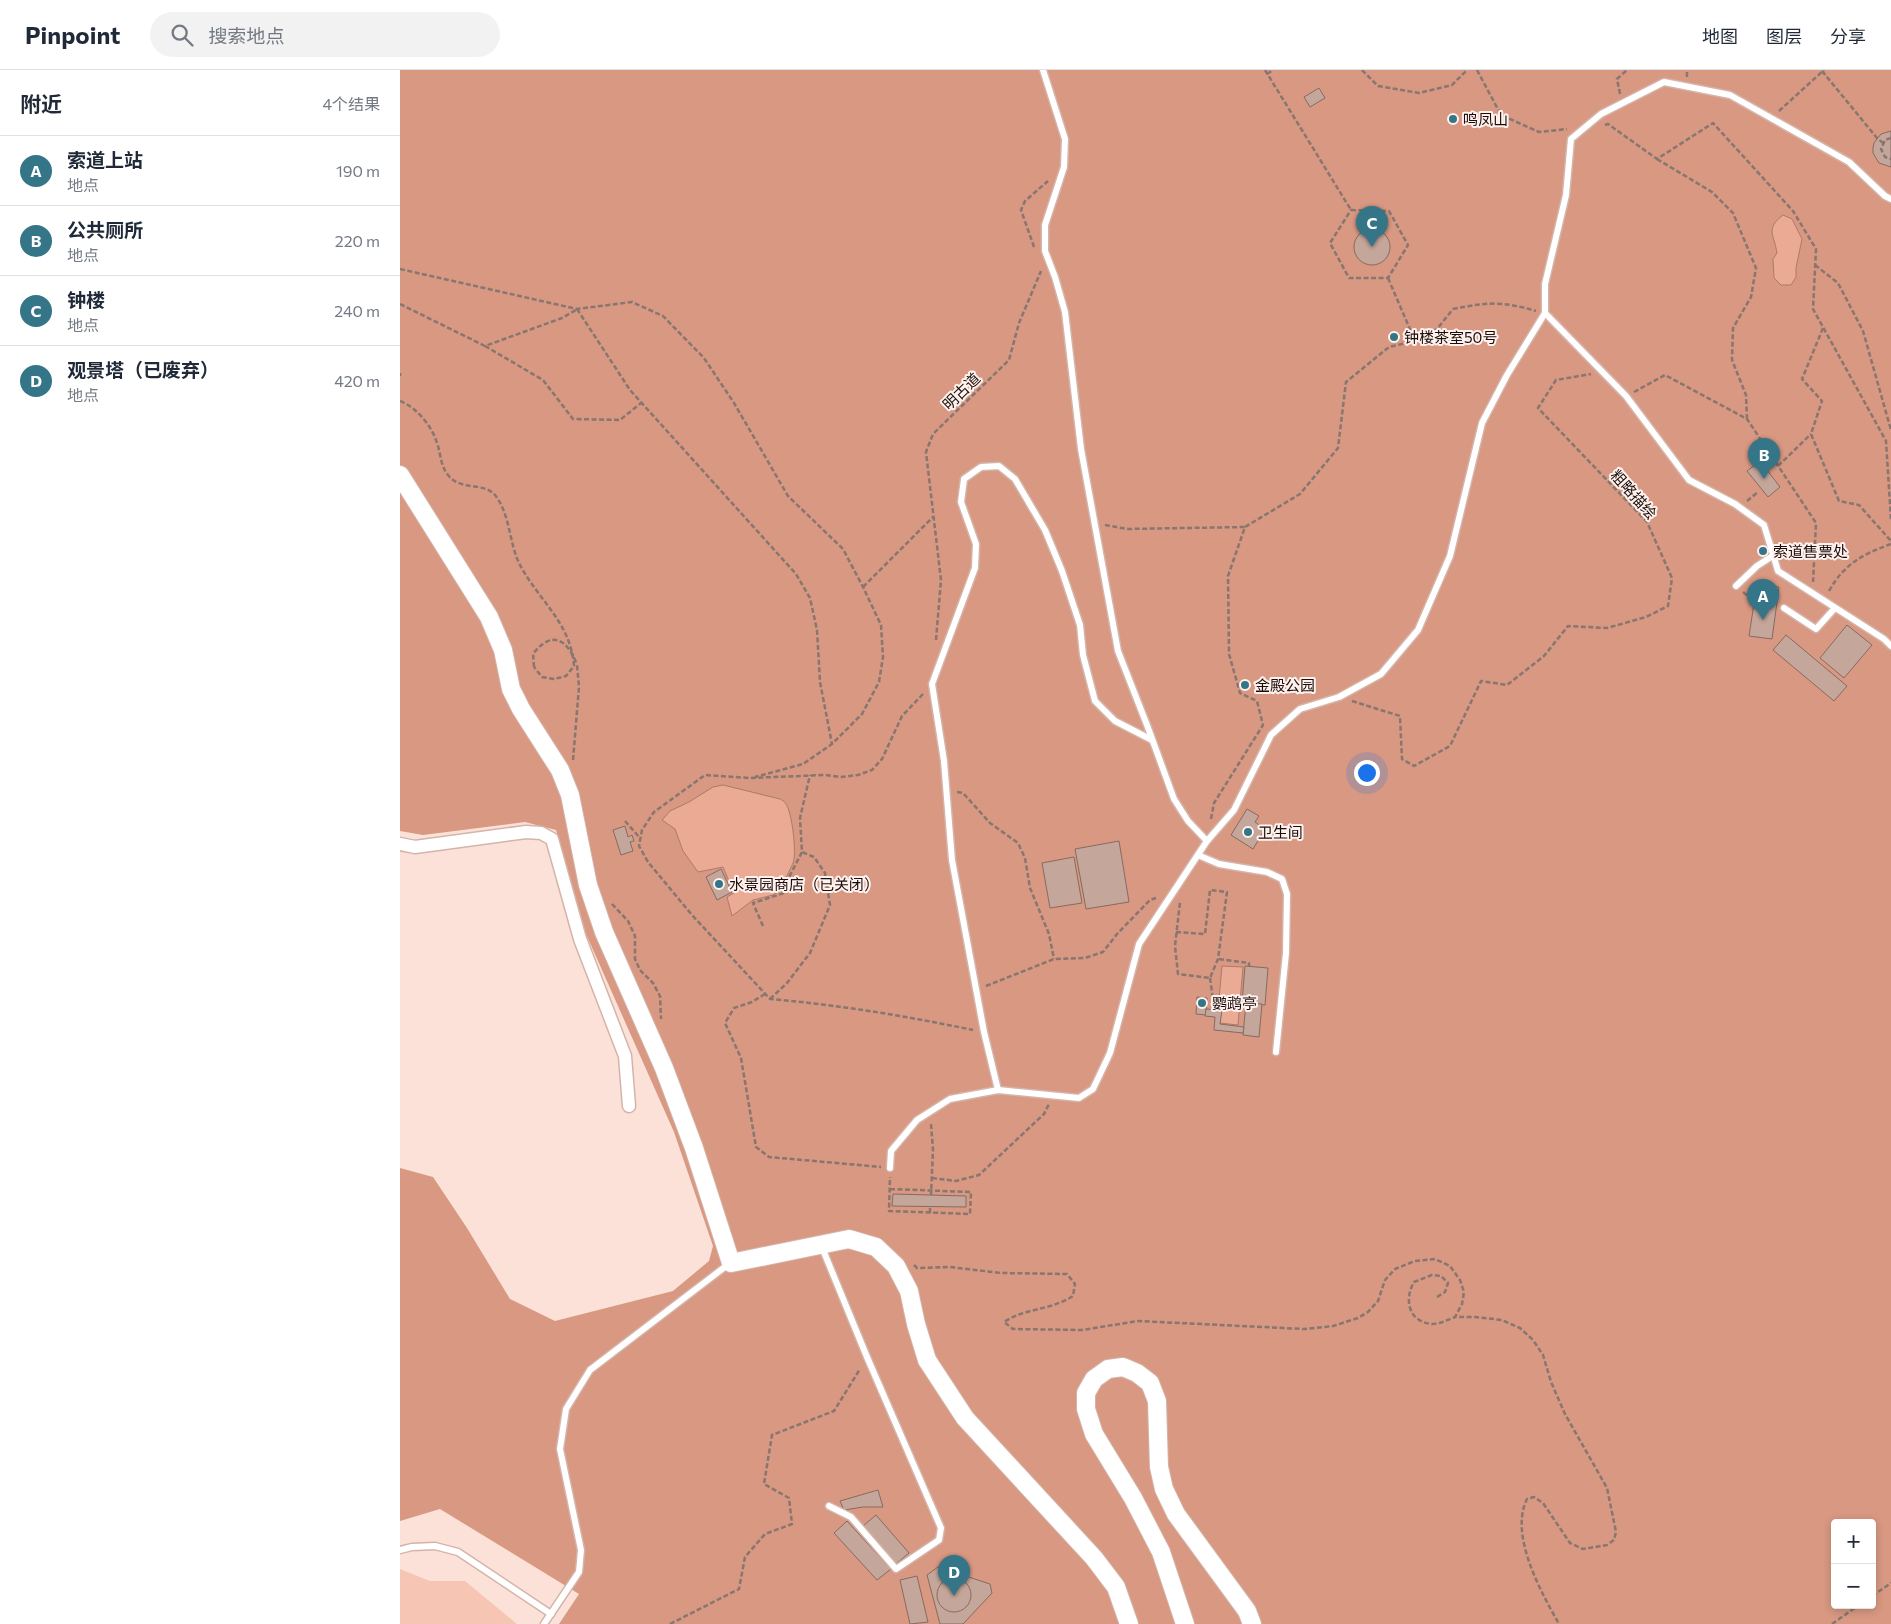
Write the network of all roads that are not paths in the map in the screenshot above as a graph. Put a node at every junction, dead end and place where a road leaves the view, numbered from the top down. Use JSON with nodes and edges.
{"nodes":[{"id":1,"x":1043,"y":70,"type":"edge"},
{"id":2,"x":1891,"y":199,"type":"edge"},
{"id":3,"x":1545,"y":313,"type":"junction"},
{"id":4,"x":400,"y":475,"type":"edge"},
{"id":5,"x":1774,"y":555,"type":"junction"},
{"id":6,"x":1736,"y":586,"type":"road end"},
{"id":7,"x":1784,"y":608,"type":"dead end"},
{"id":8,"x":1835,"y":608,"type":"junction"},
{"id":9,"x":1891,"y":646,"type":"edge"},
{"id":10,"x":1152,"y":740,"type":"junction"},
{"id":11,"x":1207,"y":841,"type":"junction"},
{"id":12,"x":400,"y":844,"type":"edge"},
{"id":13,"x":1198,"y":855,"type":"junction"},
{"id":14,"x":1276,"y":1052,"type":"dead end"},
{"id":15,"x":998,"y":1090,"type":"junction"},
{"id":16,"x":629,"y":1106,"type":"dead end"},
{"id":17,"x":890,"y":1168,"type":"road end"},
{"id":18,"x":821,"y":1244,"type":"junction"},
{"id":19,"x":731,"y":1263,"type":"junction"},
{"id":20,"x":828,"y":1506,"type":"dead end"},
{"id":21,"x":400,"y":1550,"type":"edge"},
{"id":22,"x":551,"y":1614,"type":"junction"},
{"id":23,"x":544,"y":1624,"type":"edge"},
{"id":24,"x":1129,"y":1624,"type":"edge"},
{"id":25,"x":1186,"y":1624,"type":"edge"},
{"id":26,"x":1252,"y":1624,"type":"edge"}],
"edges":[{"from":1,"to":10,"type":"lane"},
{"from":2,"to":3,"type":"lane"},
{"from":3,"to":5,"type":"lane"},
{"from":3,"to":11,"type":"lane"},
{"from":4,"to":19,"type":"street"},
{"from":5,"to":6,"type":"lane"},
{"from":5,"to":8,"type":"lane"},
{"from":7,"to":8,"type":"lane"},
{"from":8,"to":9,"type":"lane"},
{"from":10,"to":11,"type":"lane"},
{"from":10,"to":15,"type":"lane"},
{"from":11,"to":13,"type":"lane"},
{"from":12,"to":16,"type":"street"},
{"from":13,"to":14,"type":"lane"},
{"from":13,"to":15,"type":"lane"},
{"from":15,"to":17,"type":"lane"},
{"from":18,"to":19,"type":"street"},
{"from":18,"to":20,"type":"lane"},
{"from":18,"to":24,"type":"street"},
{"from":19,"to":22,"type":"lane"},
{"from":21,"to":22,"type":"lane"},
{"from":22,"to":23,"type":"lane"},
{"from":25,"to":26,"type":"street"}]}
